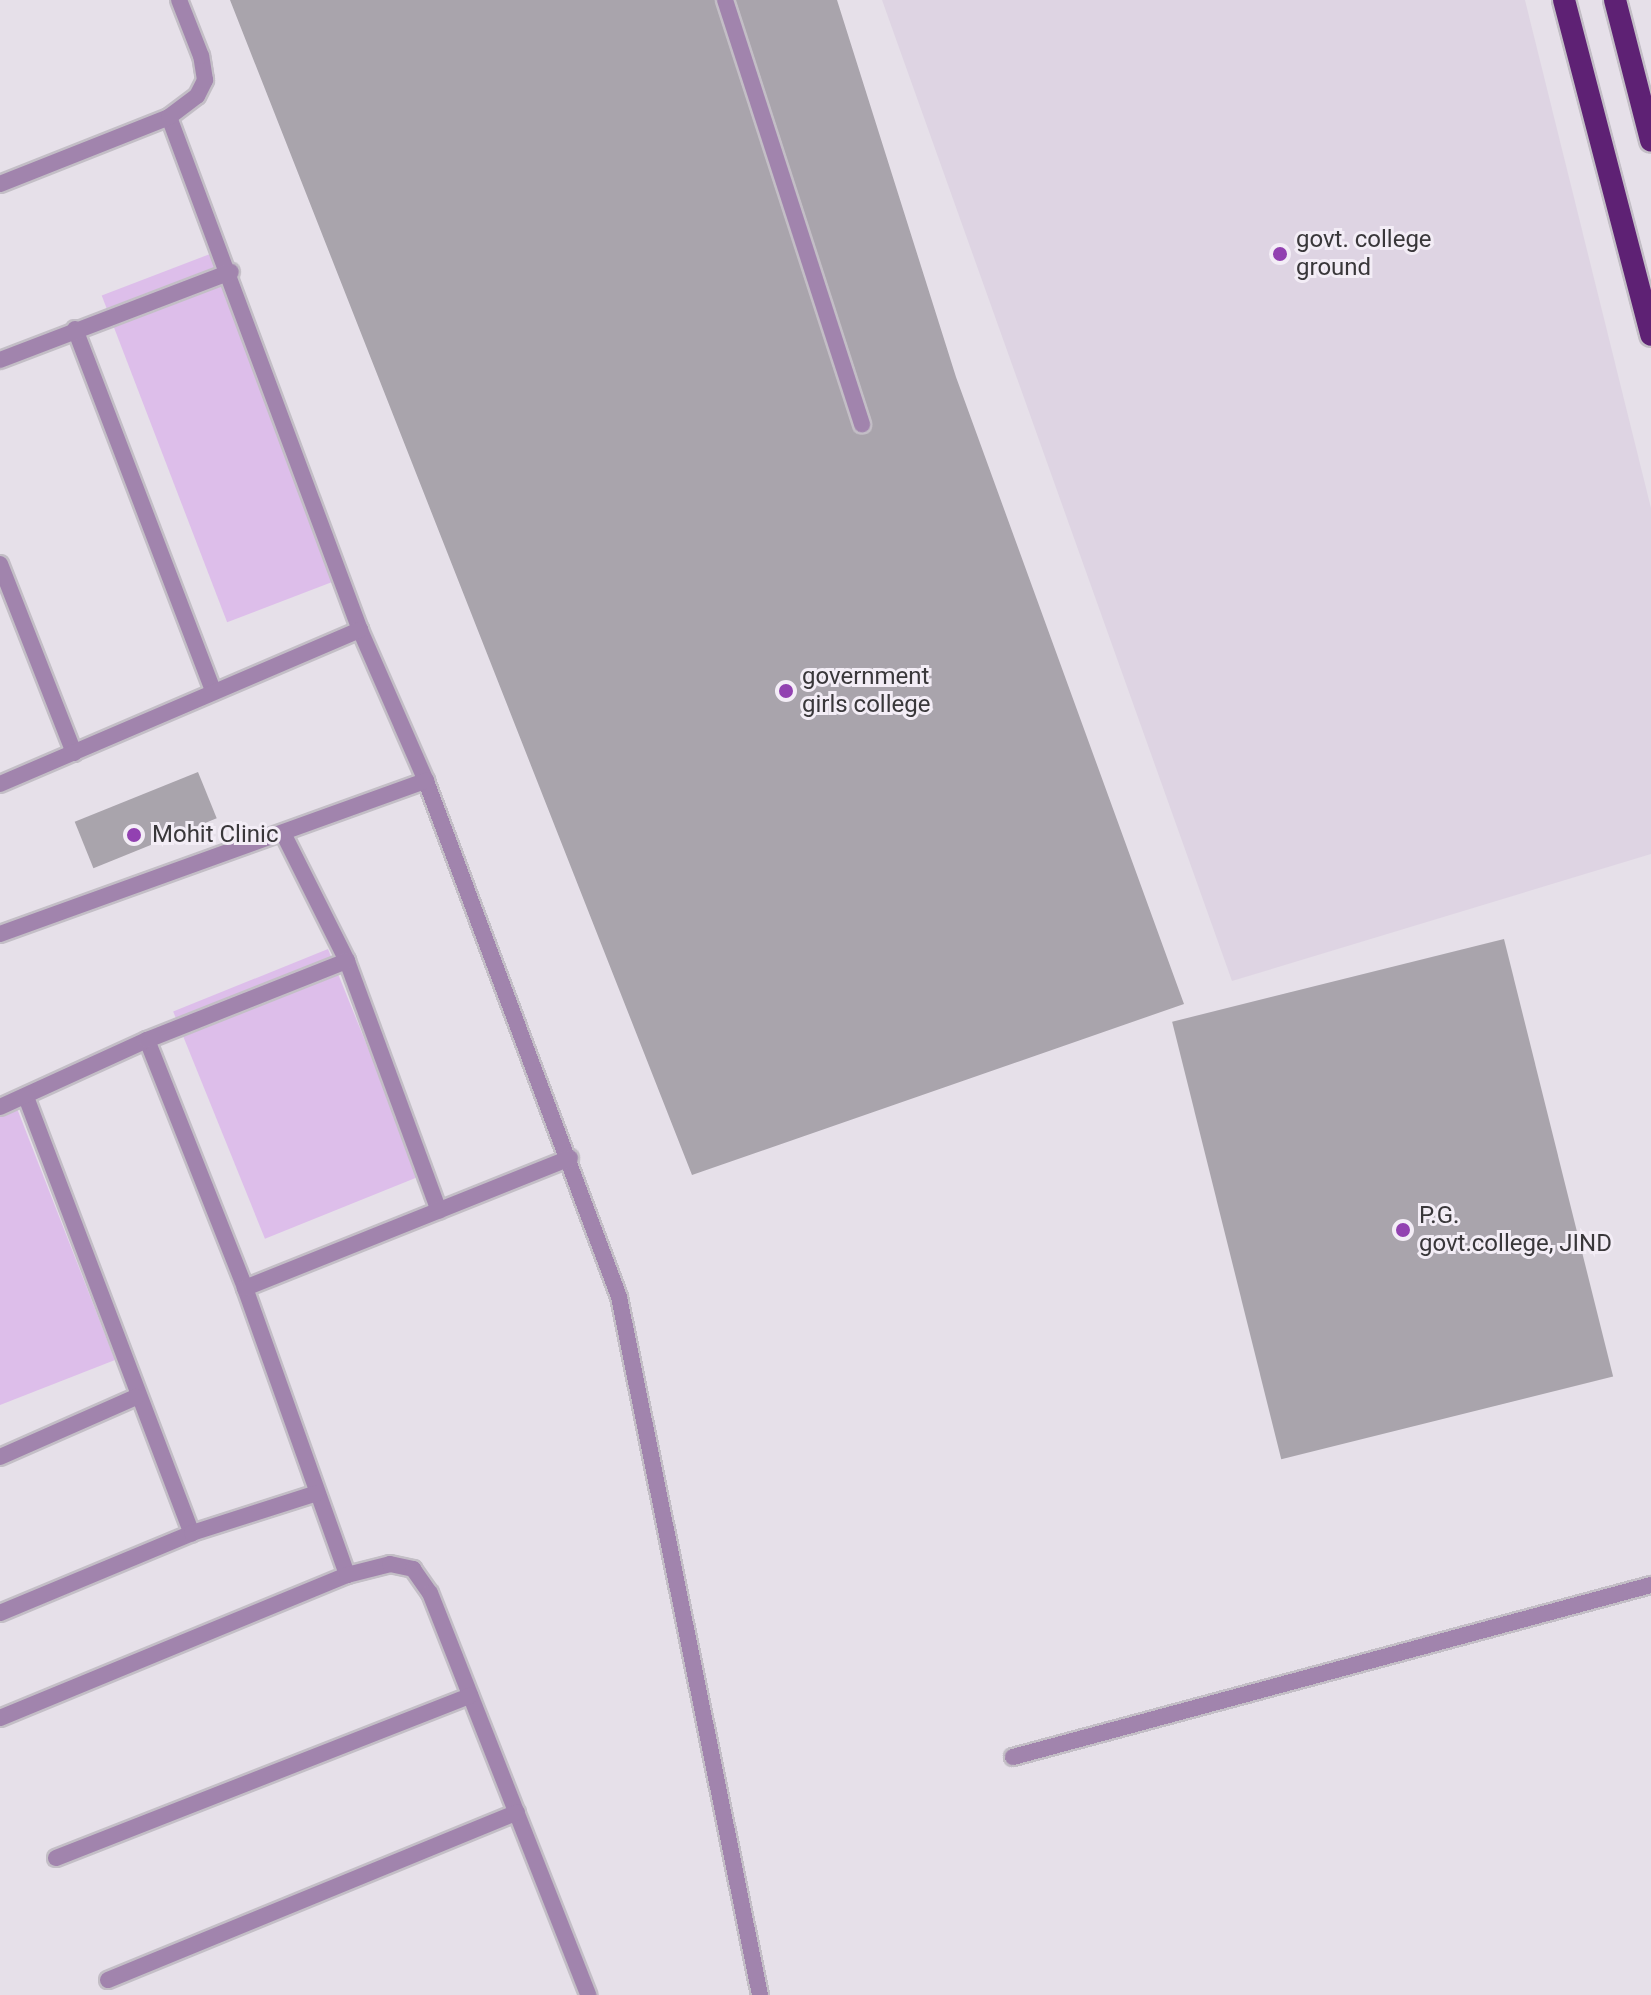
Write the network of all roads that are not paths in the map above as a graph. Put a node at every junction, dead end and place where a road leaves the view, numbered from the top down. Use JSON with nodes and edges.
{"nodes":[{"id":1,"x":179,"y":0,"type":"edge"},
{"id":2,"x":725,"y":0,"type":"edge"},
{"id":3,"x":1564,"y":0,"type":"edge"},
{"id":4,"x":1615,"y":0,"type":"edge"},
{"id":5,"x":169,"y":117,"type":"junction"},
{"id":6,"x":1651,"y":140,"type":"edge"},
{"id":7,"x":0,"y":184,"type":"edge"},
{"id":8,"x":231,"y":272,"type":"junction"},
{"id":9,"x":75,"y":329,"type":"junction"},
{"id":10,"x":1651,"y":335,"type":"edge"},
{"id":11,"x":0,"y":360,"type":"edge"},
{"id":12,"x":862,"y":424,"type":"dead end"},
{"id":13,"x":0,"y":564,"type":"edge"},
{"id":14,"x":360,"y":630,"type":"junction"},
{"id":15,"x":213,"y":690,"type":"junction"},
{"id":16,"x":74,"y":753,"type":"junction"},
{"id":17,"x":426,"y":781,"type":"junction"},
{"id":18,"x":0,"y":784,"type":"edge"},
{"id":19,"x":284,"y":835,"type":"junction"},
{"id":20,"x":0,"y":934,"type":"edge"},
{"id":21,"x":347,"y":961,"type":"junction"},
{"id":22,"x":147,"y":1040,"type":"junction"},
{"id":23,"x":26,"y":1097,"type":"junction"},
{"id":24,"x":0,"y":1107,"type":"edge"},
{"id":25,"x":570,"y":1158,"type":"junction"},
{"id":26,"x":439,"y":1211,"type":"junction"},
{"id":27,"x":245,"y":1288,"type":"junction"},
{"id":28,"x":136,"y":1397,"type":"junction"},
{"id":29,"x":0,"y":1457,"type":"edge"},
{"id":30,"x":317,"y":1493,"type":"junction"},
{"id":31,"x":192,"y":1533,"type":"junction"},
{"id":32,"x":347,"y":1575,"type":"junction"},
{"id":33,"x":1651,"y":1585,"type":"edge"},
{"id":34,"x":0,"y":1613,"type":"edge"},
{"id":35,"x":470,"y":1696,"type":"junction"},
{"id":36,"x":0,"y":1718,"type":"edge"},
{"id":37,"x":1013,"y":1757,"type":"dead end"},
{"id":38,"x":517,"y":1812,"type":"junction"},
{"id":39,"x":56,"y":1858,"type":"dead end"},
{"id":40,"x":108,"y":1980,"type":"dead end"},
{"id":41,"x":588,"y":1995,"type":"edge"},
{"id":42,"x":760,"y":1995,"type":"edge"}],
"edges":[{"from":1,"to":5,"type":"street"},
{"from":2,"to":12,"type":"street"},
{"from":3,"to":10,"type":"highway"},
{"from":4,"to":6,"type":"highway"},
{"from":5,"to":7,"type":"street"},
{"from":5,"to":8,"type":"street"},
{"from":8,"to":9,"type":"street"},
{"from":8,"to":14,"type":"street"},
{"from":9,"to":11,"type":"street"},
{"from":9,"to":15,"type":"street"},
{"from":13,"to":16,"type":"street"},
{"from":14,"to":15,"type":"street"},
{"from":14,"to":17,"type":"street"},
{"from":15,"to":16,"type":"street"},
{"from":16,"to":18,"type":"street"},
{"from":17,"to":19,"type":"street"},
{"from":17,"to":25,"type":"street"},
{"from":19,"to":20,"type":"street"},
{"from":19,"to":21,"type":"street"},
{"from":21,"to":22,"type":"street"},
{"from":21,"to":26,"type":"street"},
{"from":22,"to":23,"type":"street"},
{"from":22,"to":27,"type":"street"},
{"from":23,"to":24,"type":"street"},
{"from":23,"to":28,"type":"street"},
{"from":25,"to":26,"type":"street"},
{"from":25,"to":42,"type":"street"},
{"from":26,"to":27,"type":"street"},
{"from":27,"to":30,"type":"street"},
{"from":28,"to":29,"type":"street"},
{"from":28,"to":31,"type":"street"},
{"from":30,"to":31,"type":"street"},
{"from":30,"to":32,"type":"street"},
{"from":31,"to":34,"type":"street"},
{"from":32,"to":35,"type":"street"},
{"from":32,"to":36,"type":"street"},
{"from":33,"to":37,"type":"street"},
{"from":35,"to":38,"type":"street"},
{"from":35,"to":39,"type":"street"},
{"from":38,"to":40,"type":"street"},
{"from":38,"to":41,"type":"street"}]}
